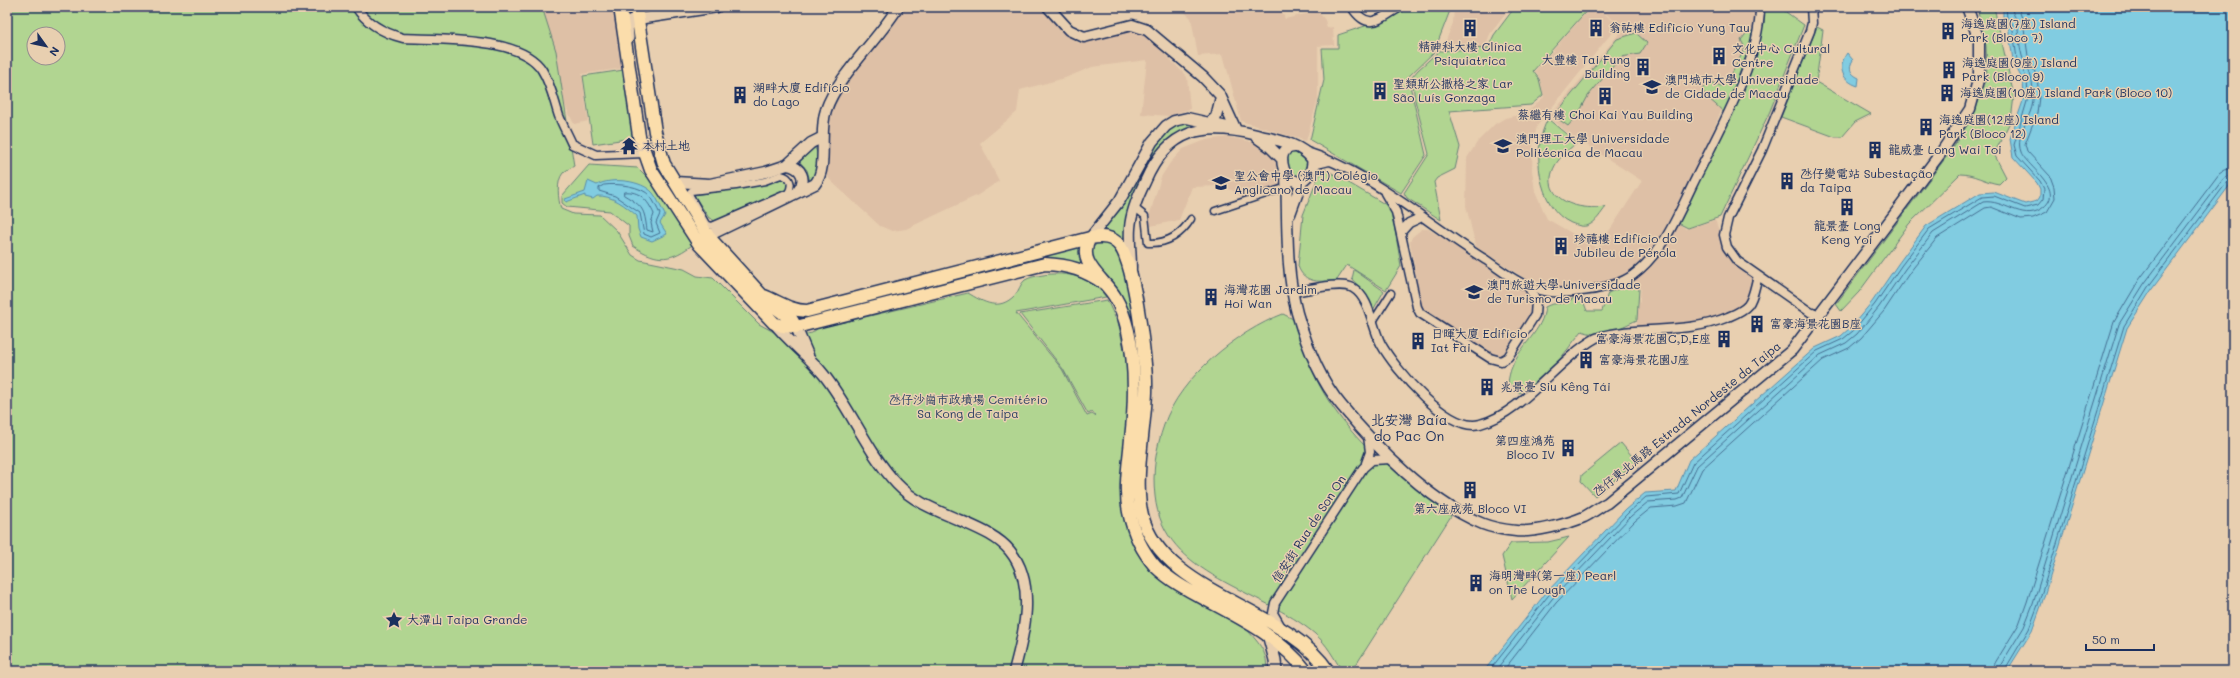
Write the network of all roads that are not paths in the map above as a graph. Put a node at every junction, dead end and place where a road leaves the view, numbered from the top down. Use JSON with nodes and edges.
{"nodes":[{"id":1,"x":356,"y":7,"type":"edge"},
{"id":2,"x":620,"y":7,"type":"edge"},
{"id":3,"x":717,"y":7,"type":"edge"},
{"id":4,"x":1048,"y":7,"type":"edge"},
{"id":5,"x":1352,"y":7,"type":"edge"},
{"id":6,"x":1400,"y":7,"type":"edge"},
{"id":7,"x":1760,"y":7,"type":"edge"},
{"id":8,"x":1811,"y":7,"type":"edge"},
{"id":9,"x":1967,"y":7,"type":"edge"},
{"id":10,"x":704,"y":8,"type":"edge"},
{"id":11,"x":896,"y":10,"type":"edge"},
{"id":12,"x":637,"y":13,"type":"edge"},
{"id":13,"x":628,"y":68,"type":"junction"},
{"id":14,"x":1221,"y":97,"type":"junction"},
{"id":15,"x":1212,"y":122,"type":"junction"},
{"id":16,"x":1236,"y":130,"type":"junction"},
{"id":17,"x":1249,"y":133,"type":"junction"},
{"id":18,"x":821,"y":138,"type":"junction"},
{"id":19,"x":1177,"y":138,"type":"junction"},
{"id":20,"x":1300,"y":149,"type":"junction"},
{"id":21,"x":644,"y":153,"type":"junction"},
{"id":22,"x":1282,"y":159,"type":"junction"},
{"id":23,"x":1329,"y":161,"type":"junction"},
{"id":24,"x":787,"y":165,"type":"junction"},
{"id":25,"x":1139,"y":165,"type":"junction"},
{"id":26,"x":1150,"y":168,"type":"junction"},
{"id":27,"x":1311,"y":171,"type":"junction"},
{"id":28,"x":1286,"y":174,"type":"junction"},
{"id":29,"x":1302,"y":181,"type":"junction"},
{"id":30,"x":675,"y":182,"type":"junction"},
{"id":31,"x":1287,"y":187,"type":"junction"},
{"id":32,"x":1383,"y":190,"type":"junction"},
{"id":33,"x":793,"y":192,"type":"junction"},
{"id":34,"x":1135,"y":208,"type":"junction"},
{"id":35,"x":1215,"y":212,"type":"dead end"},
{"id":36,"x":1422,"y":217,"type":"junction"},
{"id":37,"x":1191,"y":219,"type":"dead end"},
{"id":38,"x":1288,"y":221,"type":"junction"},
{"id":39,"x":685,"y":222,"type":"junction"},
{"id":40,"x":1401,"y":232,"type":"junction"},
{"id":41,"x":708,"y":236,"type":"junction"},
{"id":42,"x":1090,"y":238,"type":"junction"},
{"id":43,"x":1758,"y":276,"type":"junction"},
{"id":44,"x":1132,"y":283,"type":"junction"},
{"id":45,"x":1105,"y":284,"type":"junction"},
{"id":46,"x":1528,"y":286,"type":"junction"},
{"id":47,"x":1293,"y":292,"type":"junction"},
{"id":48,"x":1391,"y":293,"type":"dead end"},
{"id":49,"x":764,"y":296,"type":"junction"},
{"id":50,"x":1819,"y":316,"type":"junction"},
{"id":51,"x":774,"y":323,"type":"junction"},
{"id":52,"x":1372,"y":323,"type":"junction"},
{"id":53,"x":796,"y":327,"type":"junction"},
{"id":54,"x":810,"y":359,"type":"junction"},
{"id":55,"x":1367,"y":433,"type":"junction"},
{"id":56,"x":1391,"y":459,"type":"junction"},
{"id":57,"x":1363,"y":468,"type":"junction"},
{"id":58,"x":1270,"y":624,"type":"junction"},
{"id":59,"x":1284,"y":630,"type":"junction"},
{"id":60,"x":1269,"y":638,"type":"junction"},
{"id":61,"x":1014,"y":671,"type":"edge"},
{"id":62,"x":1276,"y":671,"type":"edge"},
{"id":63,"x":1299,"y":671,"type":"edge"},
{"id":64,"x":1306,"y":671,"type":"edge"},
{"id":65,"x":1317,"y":671,"type":"edge"},
{"id":66,"x":1328,"y":671,"type":"edge"}],
"edges":[{"from":1,"to":21,"type":"street"},
{"from":2,"to":13,"type":"main road"},
{"from":3,"to":10,"type":"street"},
{"from":4,"to":14,"type":"street"},
{"from":5,"to":6,"type":"street"},
{"from":7,"to":46,"type":"street"},
{"from":8,"to":43,"type":"street"},
{"from":9,"to":50,"type":"street","name":"氹仔東北馬路 Estrada Nordeste da Taipa"},
{"from":10,"to":12,"type":"street"},
{"from":11,"to":18,"type":"street"},
{"from":12,"to":13,"type":"main road"},
{"from":12,"to":30,"type":"main road"},
{"from":13,"to":21,"type":"main road"},
{"from":14,"to":15,"type":"street"},
{"from":14,"to":16,"type":"street"},
{"from":15,"to":16,"type":"street"},
{"from":15,"to":19,"type":"street"},
{"from":15,"to":25,"type":"street"},
{"from":16,"to":17,"type":"street"},
{"from":16,"to":19,"type":"street"},
{"from":17,"to":20,"type":"street"},
{"from":17,"to":22,"type":"street"},
{"from":18,"to":24,"type":"street"},
{"from":18,"to":33,"type":"street"},
{"from":19,"to":26,"type":"street"},
{"from":20,"to":22,"type":"street"},
{"from":20,"to":23,"type":"street"},
{"from":20,"to":27,"type":"street"},
{"from":21,"to":39,"type":"main road"},
{"from":22,"to":28,"type":"street"},
{"from":23,"to":27,"type":"street"},
{"from":23,"to":32,"type":"street"},
{"from":24,"to":30,"type":"street"},
{"from":24,"to":33,"type":"street"},
{"from":25,"to":26,"type":"street"},
{"from":25,"to":42,"type":"street"},
{"from":26,"to":34,"type":"street"},
{"from":27,"to":29,"type":"street"},
{"from":28,"to":29,"type":"street"},
{"from":28,"to":31,"type":"street","name":"氹仔東北馬路 Estrada Nordeste da Taipa"},
{"from":29,"to":38,"type":"street","name":"氹仔東北馬路 Estrada Nordeste da Taipa"},
{"from":30,"to":41,"type":"main road"},
{"from":31,"to":35,"type":"street"},
{"from":31,"to":38,"type":"street","name":"氹仔東北馬路 Estrada Nordeste da Taipa"},
{"from":32,"to":36,"type":"street"},
{"from":32,"to":40,"type":"street"},
{"from":33,"to":33,"type":"street"},
{"from":33,"to":41,"type":"street"},
{"from":34,"to":37,"type":"street"},
{"from":34,"to":44,"type":"street"},
{"from":36,"to":40,"type":"street"},
{"from":36,"to":46,"type":"street"},
{"from":38,"to":47,"type":"street","name":"氹仔東北馬路 Estrada Nordeste da Taipa"},
{"from":39,"to":41,"type":"main road"},
{"from":39,"to":51,"type":"main road"},
{"from":40,"to":46,"type":"street"},
{"from":41,"to":49,"type":"main road"},
{"from":42,"to":44,"type":"main road"},
{"from":42,"to":45,"type":"main road"},
{"from":42,"to":49,"type":"main road"},
{"from":43,"to":50,"type":"street"},
{"from":43,"to":52,"type":"street"},
{"from":44,"to":58,"type":"main road"},
{"from":45,"to":53,"type":"main road"},
{"from":45,"to":60,"type":"main road"},
{"from":47,"to":52,"type":"street"},
{"from":47,"to":55,"type":"street","name":"氹仔東北馬路 Estrada Nordeste da Taipa"},
{"from":48,"to":52,"type":"street"},
{"from":49,"to":53,"type":"main road"},
{"from":50,"to":56,"type":"street","name":"氹仔東北馬路 Estrada Nordeste da Taipa"},
{"from":51,"to":53,"type":"main road"},
{"from":51,"to":54,"type":"street"},
{"from":53,"to":54,"type":"street"},
{"from":54,"to":61,"type":"street"},
{"from":55,"to":56,"type":"street","name":"氹仔東北馬路 Estrada Nordeste da Taipa"},
{"from":55,"to":57,"type":"street","name":"信安街 Rua de Son On"},
{"from":56,"to":57,"type":"street"},
{"from":57,"to":59,"type":"street","name":"信安街 Rua de Son On"},
{"from":58,"to":59,"type":"main road"},
{"from":58,"to":65,"type":"main road"},
{"from":59,"to":66,"type":"main road"},
{"from":60,"to":62,"type":"main road"},
{"from":60,"to":63,"type":"main road"},
{"from":60,"to":64,"type":"main road"}]}
